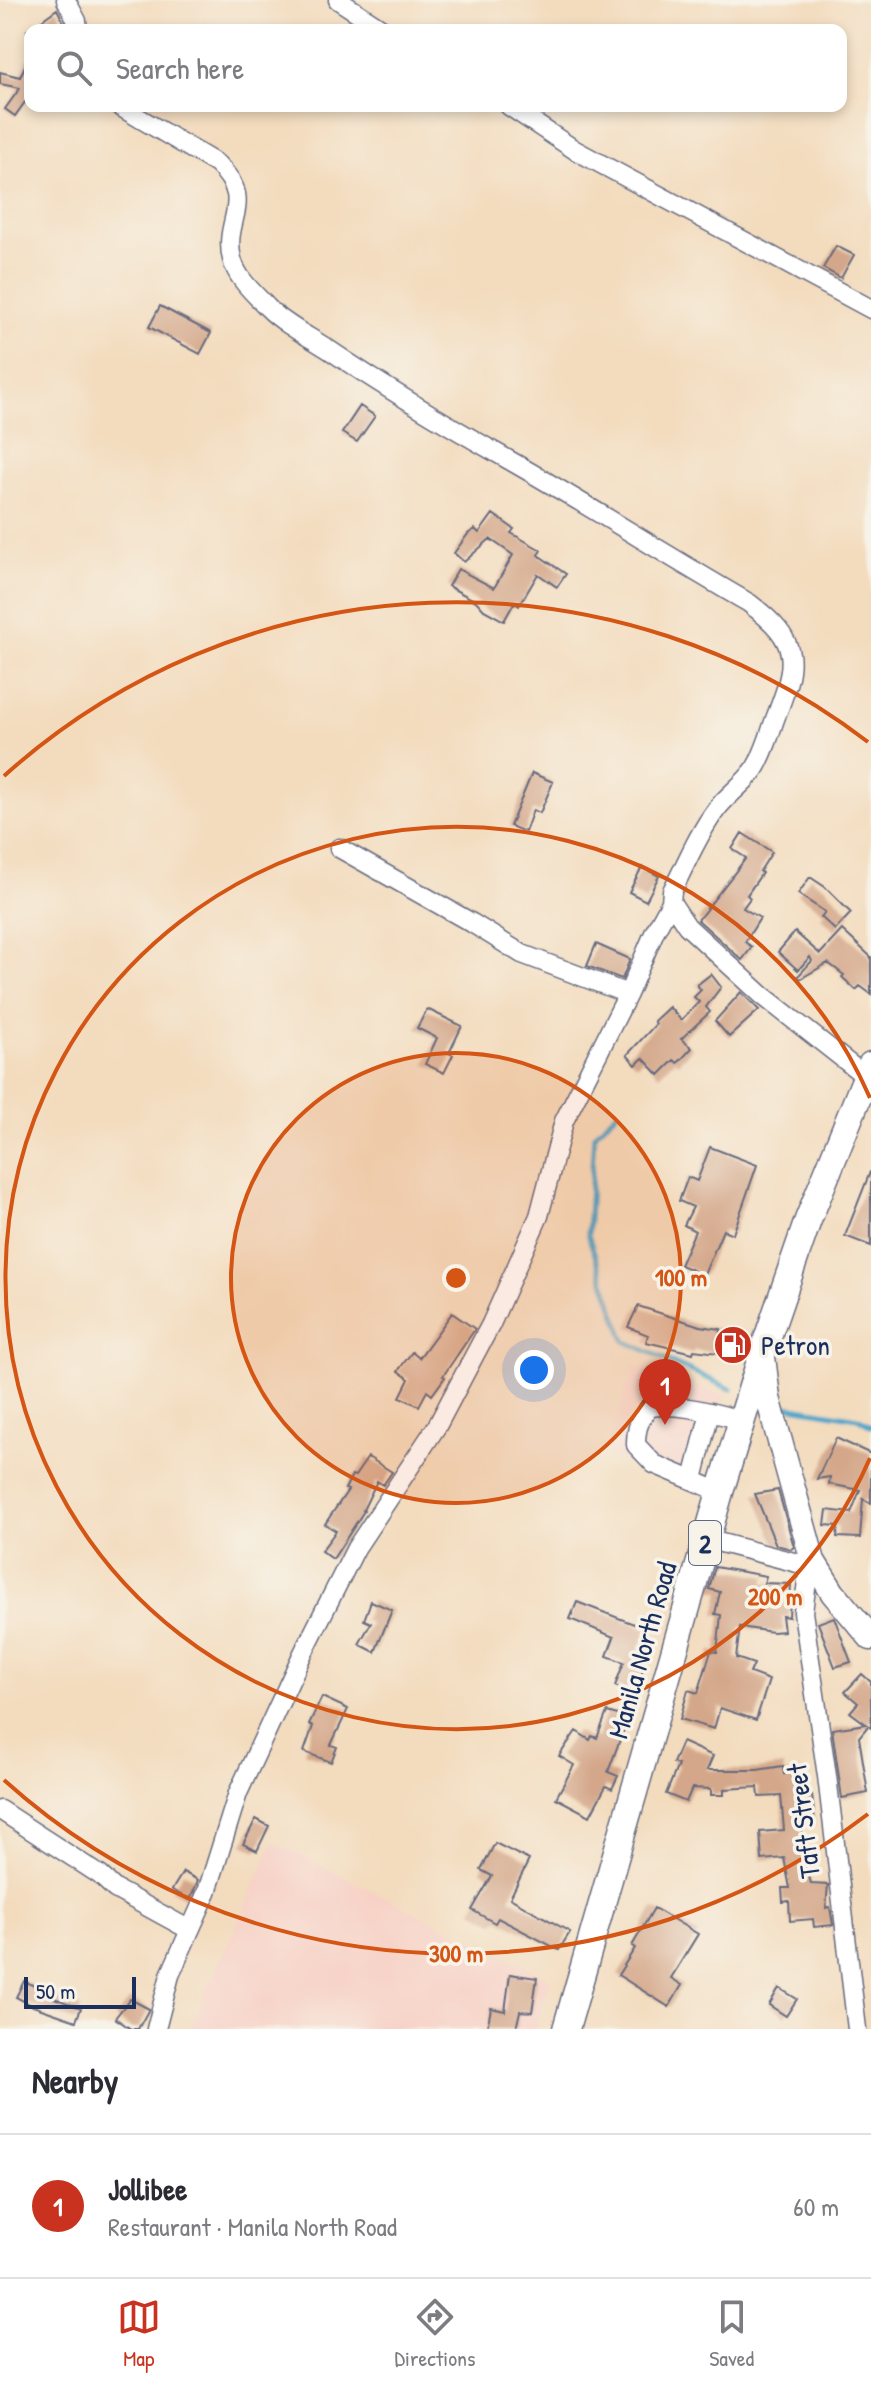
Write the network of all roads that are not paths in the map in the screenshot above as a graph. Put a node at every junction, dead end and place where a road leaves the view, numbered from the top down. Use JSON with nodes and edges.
{"nodes":[{"id":1,"x":66,"y":0,"type":"edge"},
{"id":2,"x":338,"y":0,"type":"edge"},
{"id":3,"x":77,"y":24,"type":"edge"},
{"id":4,"x":375,"y":24,"type":"edge"},
{"id":5,"x":129,"y":112,"type":"edge"},
{"id":6,"x":518,"y":112,"type":"edge"},
{"id":7,"x":871,"y":309,"type":"edge"},
{"id":8,"x":339,"y":848,"type":"dead end"},
{"id":9,"x":671,"y":902,"type":"junction"},
{"id":10,"x":628,"y":994,"type":"junction"},
{"id":11,"x":868,"y":1071,"type":"edge"},
{"id":12,"x":763,"y":1351,"type":"junction"},
{"id":13,"x":710,"y":1412,"type":"junction"},
{"id":14,"x":742,"y":1420,"type":"junction"},
{"id":15,"x":693,"y":1479,"type":"junction"},
{"id":16,"x":720,"y":1492,"type":"junction"},
{"id":17,"x":706,"y":1539,"type":"junction"},
{"id":18,"x":811,"y":1563,"type":"junction"},
{"id":19,"x":871,"y":1638,"type":"edge"},
{"id":20,"x":0,"y":1810,"type":"edge"},
{"id":21,"x":188,"y":1929,"type":"junction"},
{"id":22,"x":156,"y":2029,"type":"edge"},
{"id":23,"x":566,"y":2029,"type":"edge"},
{"id":24,"x":857,"y":2029,"type":"edge"}],
"edges":[{"from":1,"to":3,"type":"street"},
{"from":2,"to":4,"type":"street"},
{"from":5,"to":9,"type":"street"},
{"from":6,"to":7,"type":"street"},
{"from":8,"to":10,"type":"street"},
{"from":9,"to":10,"type":"street"},
{"from":9,"to":11,"type":"street"},
{"from":10,"to":21,"type":"street"},
{"from":11,"to":12,"type":"highway","name":"Manila North Road","number":"2"},
{"from":12,"to":14,"type":"highway","name":"Manila North Road","number":"2"},
{"from":12,"to":18,"type":"main road"},
{"from":13,"to":14,"type":"street"},
{"from":13,"to":15,"type":"street"},
{"from":13,"to":15,"type":"street"},
{"from":14,"to":16,"type":"highway","name":"Manila North Road","number":"2"},
{"from":15,"to":16,"type":"street"},
{"from":16,"to":17,"type":"highway","name":"Manila North Road","number":"2"},
{"from":17,"to":18,"type":"street"},
{"from":17,"to":23,"type":"highway","name":"Manila North Road","number":"2"},
{"from":18,"to":19,"type":"main road"},
{"from":18,"to":24,"type":"street","name":"Taft Street"},
{"from":20,"to":21,"type":"street"},
{"from":21,"to":22,"type":"street"}]}
